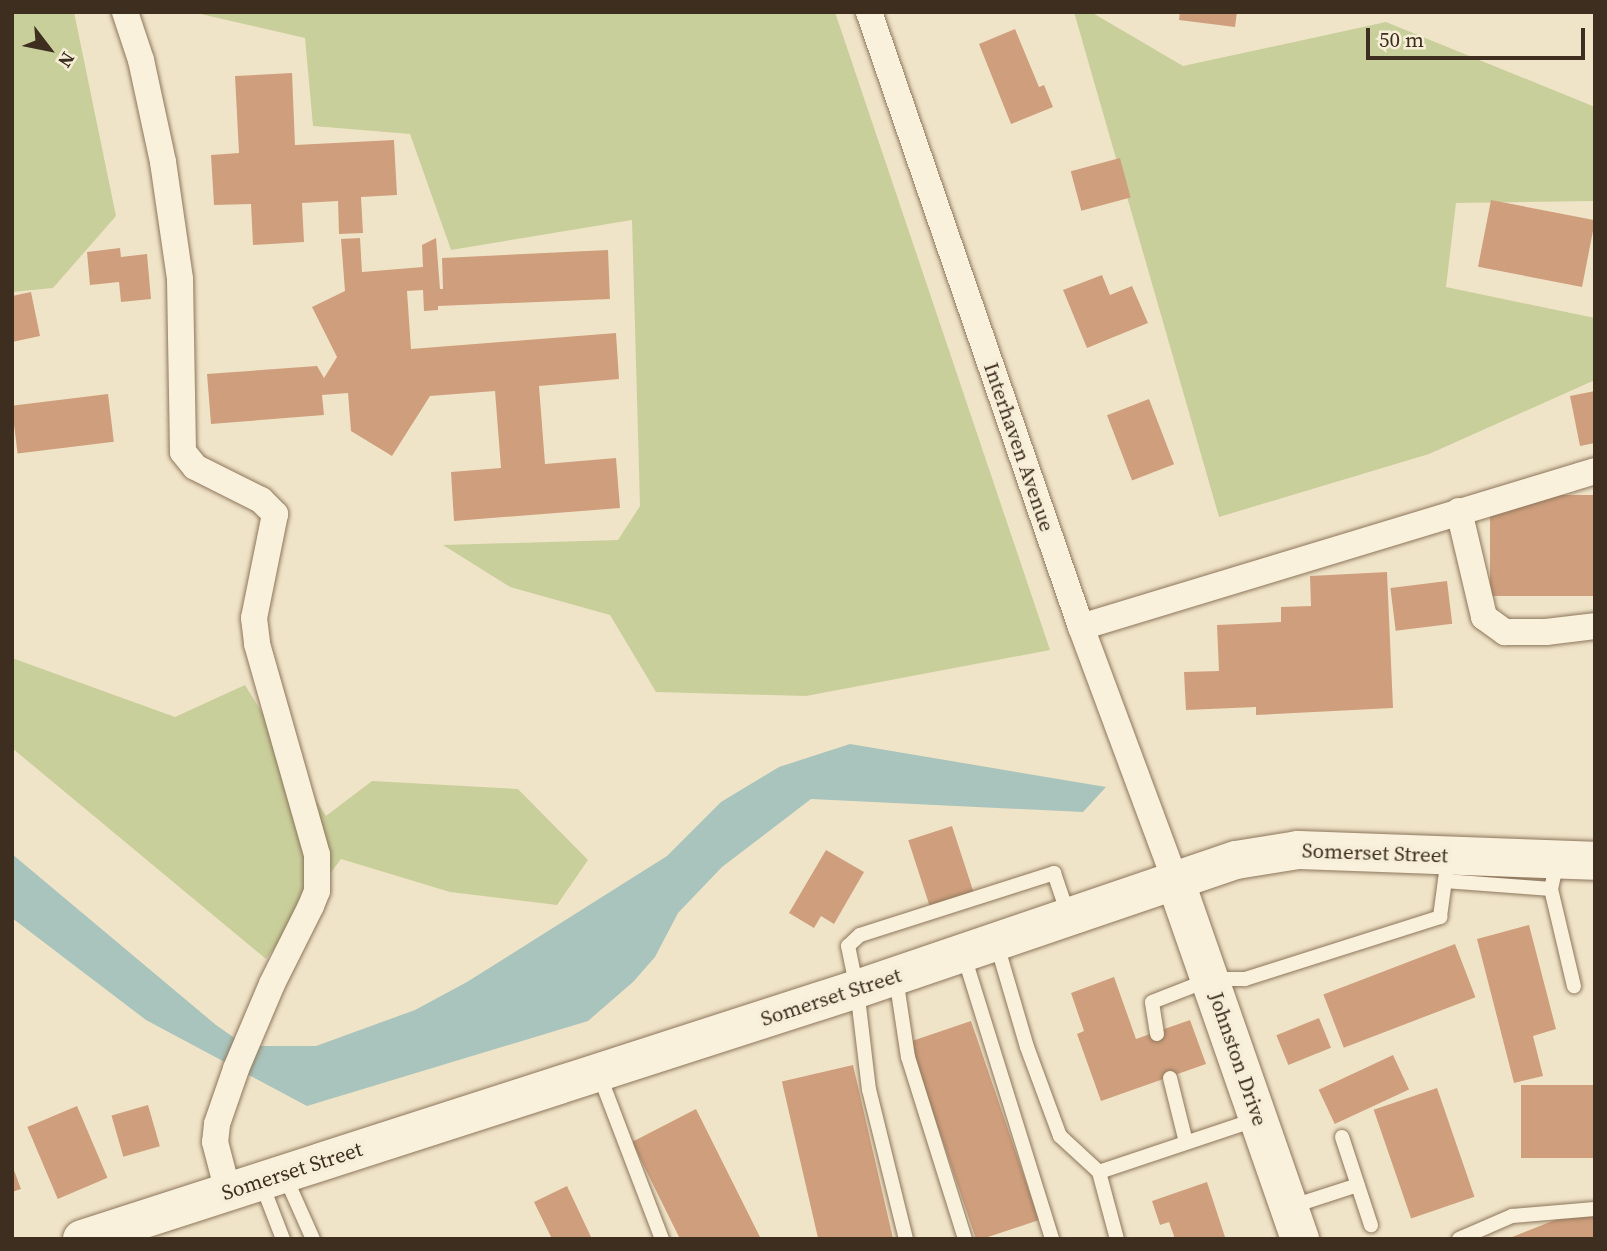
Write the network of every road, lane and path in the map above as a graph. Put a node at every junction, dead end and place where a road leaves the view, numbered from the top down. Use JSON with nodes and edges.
{"nodes":[{"id":1,"x":125,"y":12,"type":"edge"},
{"id":2,"x":869,"y":12,"type":"edge"},
{"id":3,"x":1595,"y":471,"type":"edge"},
{"id":4,"x":1459,"y":511,"type":"junction"},
{"id":5,"x":1595,"y":626,"type":"edge"},
{"id":6,"x":1082,"y":627,"type":"junction"},
{"id":7,"x":1595,"y":861,"type":"edge"},
{"id":8,"x":1446,"y":868,"type":"junction"},
{"id":9,"x":1554,"y":875,"type":"junction"},
{"id":10,"x":1175,"y":880,"type":"junction"},
{"id":11,"x":1070,"y":919,"type":"junction"},
{"id":12,"x":980,"y":948,"type":"junction"},
{"id":13,"x":895,"y":976,"type":"junction"},
{"id":14,"x":1211,"y":979,"type":"junction"},
{"id":15,"x":1574,"y":986,"type":"dead end"},
{"id":16,"x":857,"y":989,"type":"junction"},
{"id":17,"x":1157,"y":1034,"type":"dead end"},
{"id":18,"x":598,"y":1073,"type":"junction"},
{"id":19,"x":1170,"y":1078,"type":"dead end"},
{"id":20,"x":1258,"y":1119,"type":"junction"},
{"id":21,"x":1342,"y":1137,"type":"dead end"},
{"id":22,"x":1186,"y":1142,"type":"junction"},
{"id":23,"x":1099,"y":1172,"type":"junction"},
{"id":24,"x":257,"y":1182,"type":"junction"},
{"id":25,"x":1358,"y":1185,"type":"junction"},
{"id":26,"x":1595,"y":1209,"type":"edge"},
{"id":27,"x":1295,"y":1223,"type":"edge"},
{"id":28,"x":1371,"y":1225,"type":"dead end"},
{"id":29,"x":82,"y":1239,"type":"edge"},
{"id":30,"x":283,"y":1239,"type":"edge"},
{"id":31,"x":313,"y":1239,"type":"edge"},
{"id":32,"x":662,"y":1239,"type":"edge"},
{"id":33,"x":906,"y":1239,"type":"edge"},
{"id":34,"x":965,"y":1239,"type":"edge"},
{"id":35,"x":1052,"y":1239,"type":"edge"},
{"id":36,"x":1117,"y":1239,"type":"edge"},
{"id":37,"x":1459,"y":1239,"type":"edge"}],
"edges":[{"from":1,"to":24,"type":"street"},
{"from":2,"to":6,"type":"street","name":"Interhaven Avenue"},
{"from":3,"to":4,"type":"street"},
{"from":4,"to":5,"type":"street"},
{"from":4,"to":6,"type":"street"},
{"from":6,"to":10,"type":"street","name":"Interhaven Avenue"},
{"from":7,"to":9,"type":"main road","name":"Somerset Street"},
{"from":8,"to":9,"type":"main road","name":"Somerset Street"},
{"from":8,"to":10,"type":"main road","name":"Somerset Street"},
{"from":8,"to":14,"type":"lane"},
{"from":9,"to":15,"type":"lane"},
{"from":10,"to":11,"type":"main road","name":"Somerset Street"},
{"from":10,"to":14,"type":"main road","name":"Johnston Drive"},
{"from":11,"to":12,"type":"main road","name":"Somerset Street"},
{"from":11,"to":16,"type":"lane"},
{"from":12,"to":13,"type":"main road","name":"Somerset Street"},
{"from":12,"to":23,"type":"lane"},
{"from":12,"to":35,"type":"lane"},
{"from":13,"to":16,"type":"main road","name":"Somerset Street"},
{"from":13,"to":34,"type":"lane"},
{"from":14,"to":17,"type":"lane"},
{"from":14,"to":20,"type":"main road","name":"Johnston Drive"},
{"from":16,"to":18,"type":"main road","name":"Somerset Street"},
{"from":16,"to":33,"type":"lane"},
{"from":18,"to":24,"type":"main road","name":"Somerset Street"},
{"from":18,"to":32,"type":"lane"},
{"from":19,"to":22,"type":"lane"},
{"from":20,"to":22,"type":"lane"},
{"from":20,"to":27,"type":"main road","name":"Johnston Drive"},
{"from":21,"to":25,"type":"lane"},
{"from":22,"to":23,"type":"lane"},
{"from":23,"to":36,"type":"lane"},
{"from":24,"to":29,"type":"main road","name":"Somerset Street"},
{"from":24,"to":30,"type":"lane"},
{"from":24,"to":31,"type":"lane"},
{"from":25,"to":27,"type":"lane"},
{"from":25,"to":28,"type":"lane"},
{"from":26,"to":37,"type":"lane"}]}
